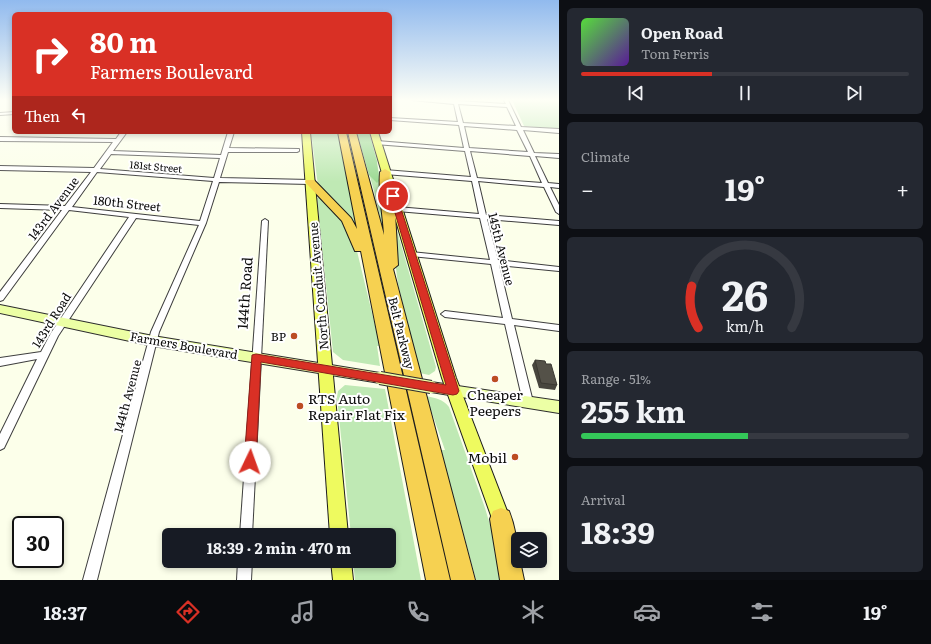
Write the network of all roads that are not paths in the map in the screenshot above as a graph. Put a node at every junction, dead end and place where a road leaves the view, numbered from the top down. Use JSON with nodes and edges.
{"nodes":[{"id":1,"x":461,"y":127,"type":"edge"},
{"id":2,"x":506,"y":127,"type":"edge"},
{"id":3,"x":520,"y":128,"type":"junction"},
{"id":4,"x":559,"y":131,"type":"edge"},
{"id":5,"x":123,"y":134,"type":"edge"},
{"id":6,"x":230,"y":134,"type":"edge"},
{"id":7,"x":306,"y":134,"type":"edge"},
{"id":8,"x":342,"y":134,"type":"edge"},
{"id":9,"x":352,"y":134,"type":"edge"},
{"id":10,"x":375,"y":137,"type":"edge"},
{"id":11,"x":0,"y":139,"type":"edge"},
{"id":12,"x":118,"y":141,"type":"junction"},
{"id":13,"x":466,"y":149,"type":"junction"},
{"id":14,"x":298,"y":150,"type":"dead end"},
{"id":15,"x":109,"y":152,"type":"junction"},
{"id":16,"x":225,"y":153,"type":"junction"},
{"id":17,"x":532,"y":154,"type":"junction"},
{"id":18,"x":559,"y":156,"type":"edge"},
{"id":19,"x":0,"y":168,"type":"edge"},
{"id":20,"x":96,"y":170,"type":"junction"},
{"id":21,"x":385,"y":172,"type":"junction"},
{"id":22,"x":474,"y":179,"type":"junction"},
{"id":23,"x":216,"y":180,"type":"junction"},
{"id":24,"x":310,"y":182,"type":"junction"},
{"id":25,"x":546,"y":185,"type":"junction"},
{"id":26,"x":559,"y":186,"type":"edge"},
{"id":27,"x":0,"y":206,"type":"edge"},
{"id":28,"x":67,"y":208,"type":"junction"},
{"id":29,"x":397,"y":209,"type":"junction"},
{"id":30,"x":559,"y":212,"type":"edge"},
{"id":31,"x":134,"y":215,"type":"junction"},
{"id":32,"x":483,"y":216,"type":"junction"},
{"id":33,"x":264,"y":221,"type":"dead end"},
{"id":34,"x":559,"y":222,"type":"edge"},
{"id":35,"x":203,"y":223,"type":"junction"},
{"id":36,"x":411,"y":254,"type":"junction"},
{"id":37,"x":494,"y":262,"type":"junction"},
{"id":38,"x":559,"y":268,"type":"edge"},
{"id":39,"x":393,"y":297,"type":"junction"},
{"id":40,"x":0,"y":298,"type":"edge"},
{"id":41,"x":0,"y":309,"type":"edge"},
{"id":42,"x":380,"y":310,"type":"junction"},
{"id":43,"x":445,"y":314,"type":"dead end"},
{"id":44,"x":62,"y":322,"type":"junction"},
{"id":45,"x":509,"y":322,"type":"junction"},
{"id":46,"x":559,"y":328,"type":"edge"},
{"id":47,"x":153,"y":341,"type":"junction"},
{"id":48,"x":43,"y":355,"type":"junction"},
{"id":49,"x":256,"y":358,"type":"junction"},
{"id":50,"x":0,"y":362,"type":"edge"},
{"id":51,"x":325,"y":369,"type":"junction"},
{"id":52,"x":453,"y":391,"type":"junction"},
{"id":53,"x":528,"y":402,"type":"junction"},
{"id":54,"x":559,"y":407,"type":"edge"},
{"id":55,"x":0,"y":445,"type":"edge"},
{"id":56,"x":501,"y":519,"type":"junction"},
{"id":57,"x":246,"y":528,"type":"edge"},
{"id":58,"x":338,"y":528,"type":"edge"},
{"id":59,"x":245,"y":568,"type":"edge"},
{"id":60,"x":342,"y":568,"type":"edge"},
{"id":61,"x":90,"y":580,"type":"edge"},
{"id":62,"x":244,"y":580,"type":"edge"},
{"id":63,"x":343,"y":580,"type":"edge"},
{"id":64,"x":438,"y":580,"type":"edge"},
{"id":65,"x":463,"y":580,"type":"edge"},
{"id":66,"x":512,"y":580,"type":"edge"},
{"id":67,"x":524,"y":580,"type":"edge"}],
"edges":[{"from":1,"to":13,"type":"street","name":"145th Avenue"},
{"from":2,"to":3,"type":"street"},
{"from":3,"to":4,"type":"street"},
{"from":3,"to":17,"type":"street"},
{"from":5,"to":12,"type":"street","name":"143rd Avenue"},
{"from":6,"to":16,"type":"street","name":"144th Avenue"},
{"from":7,"to":24,"type":"main road","name":"North Conduit Avenue"},
{"from":8,"to":42,"type":"highway","name":"Belt Parkway"},
{"from":9,"to":39,"type":"highway","name":"Belt Parkway"},
{"from":10,"to":13,"type":"street"},
{"from":10,"to":21,"type":"main road"},
{"from":11,"to":12,"type":"street"},
{"from":12,"to":15,"type":"street","name":"143rd Avenue"},
{"from":13,"to":17,"type":"street"},
{"from":13,"to":22,"type":"street","name":"145th Avenue"},
{"from":14,"to":16,"type":"street"},
{"from":15,"to":16,"type":"street"},
{"from":15,"to":20,"type":"street","name":"143rd Avenue"},
{"from":16,"to":23,"type":"street","name":"144th Avenue"},
{"from":17,"to":18,"type":"street"},
{"from":17,"to":25,"type":"street"},
{"from":19,"to":20,"type":"street","name":"181st Street"},
{"from":20,"to":23,"type":"street","name":"181st Street"},
{"from":20,"to":28,"type":"street","name":"143rd Avenue"},
{"from":21,"to":22,"type":"street"},
{"from":21,"to":29,"type":"main road"},
{"from":21,"to":39,"type":"highway"},
{"from":22,"to":25,"type":"street"},
{"from":22,"to":32,"type":"street","name":"145th Avenue"},
{"from":23,"to":24,"type":"street","name":"181st Street"},
{"from":23,"to":35,"type":"street","name":"144th Avenue"},
{"from":24,"to":42,"type":"highway"},
{"from":24,"to":51,"type":"main road","name":"North Conduit Avenue"},
{"from":25,"to":26,"type":"street"},
{"from":25,"to":30,"type":"street"},
{"from":27,"to":28,"type":"street","name":"180th Street"},
{"from":28,"to":31,"type":"street","name":"180th Street"},
{"from":28,"to":40,"type":"street","name":"143rd Avenue"},
{"from":29,"to":32,"type":"street"},
{"from":29,"to":36,"type":"main road"},
{"from":31,"to":35,"type":"street","name":"180th Street"},
{"from":31,"to":44,"type":"street","name":"143rd Road"},
{"from":32,"to":34,"type":"street"},
{"from":32,"to":37,"type":"street","name":"145th Avenue"},
{"from":33,"to":49,"type":"street","name":"144th Road"},
{"from":35,"to":47,"type":"street","name":"144th Avenue"},
{"from":36,"to":37,"type":"street"},
{"from":36,"to":52,"type":"main road"},
{"from":37,"to":38,"type":"street"},
{"from":37,"to":45,"type":"street","name":"145th Avenue"},
{"from":39,"to":65,"type":"highway","name":"Belt Parkway"},
{"from":41,"to":44,"type":"main road","name":"Farmers Boulevard"},
{"from":42,"to":64,"type":"highway","name":"Belt Parkway"},
{"from":43,"to":45,"type":"street"},
{"from":44,"to":47,"type":"main road","name":"Farmers Boulevard"},
{"from":44,"to":48,"type":"street","name":"143rd Road"},
{"from":45,"to":46,"type":"street"},
{"from":45,"to":53,"type":"street","name":"145th Avenue"},
{"from":47,"to":49,"type":"main road","name":"Farmers Boulevard"},
{"from":47,"to":61,"type":"street","name":"144th Avenue"},
{"from":48,"to":50,"type":"street"},
{"from":48,"to":55,"type":"street","name":"143rd Road"},
{"from":49,"to":51,"type":"main road","name":"Farmers Boulevard"},
{"from":49,"to":57,"type":"street","name":"144th Road"},
{"from":51,"to":52,"type":"main road","name":"Farmers Boulevard","bridge":true},
{"from":51,"to":58,"type":"main road","name":"North Conduit Avenue"},
{"from":52,"to":53,"type":"main road","name":"Farmers Boulevard"},
{"from":52,"to":56,"type":"main road"},
{"from":53,"to":54,"type":"main road","name":"Farmers Boulevard"},
{"from":56,"to":66,"type":"highway"},
{"from":56,"to":67,"type":"main road"},
{"from":59,"to":62,"type":"street"},
{"from":60,"to":63,"type":"main road"}]}
